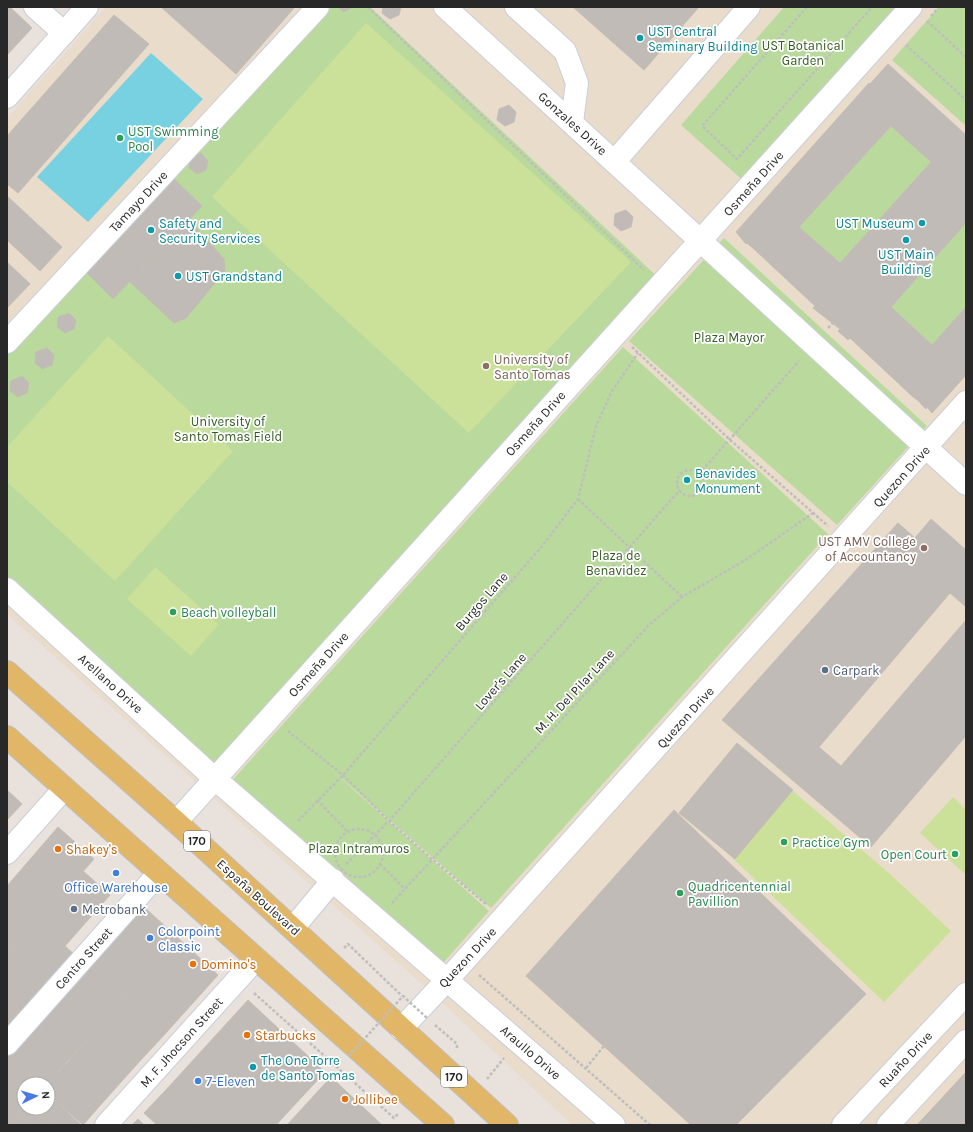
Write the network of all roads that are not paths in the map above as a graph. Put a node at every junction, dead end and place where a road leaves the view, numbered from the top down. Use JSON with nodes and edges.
{"nodes":[{"id":1,"x":35,"y":7,"type":"edge"},
{"id":2,"x":87,"y":7,"type":"edge"},
{"id":3,"x":318,"y":7,"type":"edge"},
{"id":4,"x":445,"y":7,"type":"edge"},
{"id":5,"x":516,"y":7,"type":"edge"},
{"id":6,"x":749,"y":7,"type":"edge"},
{"id":7,"x":919,"y":14,"type":"edge"},
{"id":8,"x":64,"y":33,"type":"junction"},
{"id":9,"x":7,"y":97,"type":"edge"},
{"id":10,"x":572,"y":122,"type":"junction"},
{"id":11,"x":615,"y":162,"type":"junction"},
{"id":12,"x":707,"y":246,"type":"junction"},
{"id":13,"x":7,"y":342,"type":"edge"},
{"id":14,"x":966,"y":402,"type":"edge"},
{"id":15,"x":926,"y":448,"type":"junction"},
{"id":16,"x":966,"y":484,"type":"edge"},
{"id":17,"x":7,"y":589,"type":"edge"},
{"id":18,"x":7,"y":672,"type":"edge"},
{"id":19,"x":7,"y":737,"type":"edge"},
{"id":20,"x":214,"y":778,"type":"junction"},
{"id":21,"x":64,"y":789,"type":"junction"},
{"id":22,"x":176,"y":822,"type":"junction"},
{"id":23,"x":7,"y":853,"type":"edge"},
{"id":24,"x":159,"y":873,"type":"junction"},
{"id":25,"x":337,"y":875,"type":"junction"},
{"id":26,"x":293,"y":928,"type":"junction"},
{"id":27,"x":256,"y":959,"type":"junction"},
{"id":28,"x":448,"y":979,"type":"junction"},
{"id":29,"x":966,"y":994,"type":"edge"},
{"id":30,"x":401,"y":1029,"type":"junction"},
{"id":31,"x":966,"y":1041,"type":"edge"},
{"id":32,"x":7,"y":1044,"type":"edge"},
{"id":33,"x":106,"y":1125,"type":"edge"},
{"id":34,"x":443,"y":1125,"type":"edge"},
{"id":35,"x":507,"y":1125,"type":"edge"},
{"id":36,"x":614,"y":1125,"type":"edge"},
{"id":37,"x":843,"y":1125,"type":"edge"},
{"id":38,"x":888,"y":1125,"type":"edge"}],
"edges":[{"from":1,"to":8,"type":"street"},
{"from":2,"to":8,"type":"street"},
{"from":3,"to":13,"type":"street","name":"Tamayo Drive"},
{"from":4,"to":10,"type":"street","name":"Gonzales Drive"},
{"from":5,"to":10,"type":"street"},
{"from":6,"to":11,"type":"street"},
{"from":7,"to":12,"type":"street","name":"Osmeña Drive"},
{"from":8,"to":9,"type":"street"},
{"from":10,"to":11,"type":"street","name":"Gonzales Drive"},
{"from":11,"to":12,"type":"street","name":"Gonzales Drive"},
{"from":12,"to":15,"type":"street","name":"Gonzales Drive"},
{"from":12,"to":20,"type":"street","name":"Osmeña Drive"},
{"from":14,"to":15,"type":"street","name":"Quezon Drive"},
{"from":15,"to":16,"type":"street","name":"Gonzales Drive"},
{"from":15,"to":28,"type":"street","name":"Quezon Drive"},
{"from":17,"to":20,"type":"street","name":"Arellano Drive"},
{"from":18,"to":22,"type":"main road","name":"España Boulevard","number":"170"},
{"from":19,"to":21,"type":"main road"},
{"from":20,"to":22,"type":"street","name":"Osmeña Drive"},
{"from":20,"to":25,"type":"street"},
{"from":21,"to":23,"type":"street"},
{"from":21,"to":24,"type":"main road"},
{"from":22,"to":26,"type":"main road","name":"España Boulevard","number":"170"},
{"from":24,"to":27,"type":"main road"},
{"from":24,"to":32,"type":"street","name":"Centro Street"},
{"from":25,"to":26,"type":"street"},
{"from":25,"to":28,"type":"street"},
{"from":26,"to":30,"type":"main road","name":"España Boulevard","number":"170"},
{"from":27,"to":33,"type":"street","name":"M. F. Jhocson Street"},
{"from":27,"to":34,"type":"main road"},
{"from":28,"to":30,"type":"street","name":"Quezon Drive"},
{"from":28,"to":36,"type":"street","name":"Araullo Drive"},
{"from":29,"to":37,"type":"street","name":"Ruaño Drive"},
{"from":30,"to":35,"type":"main road","name":"España Boulevard","number":"170"},
{"from":31,"to":38,"type":"street"}]}
